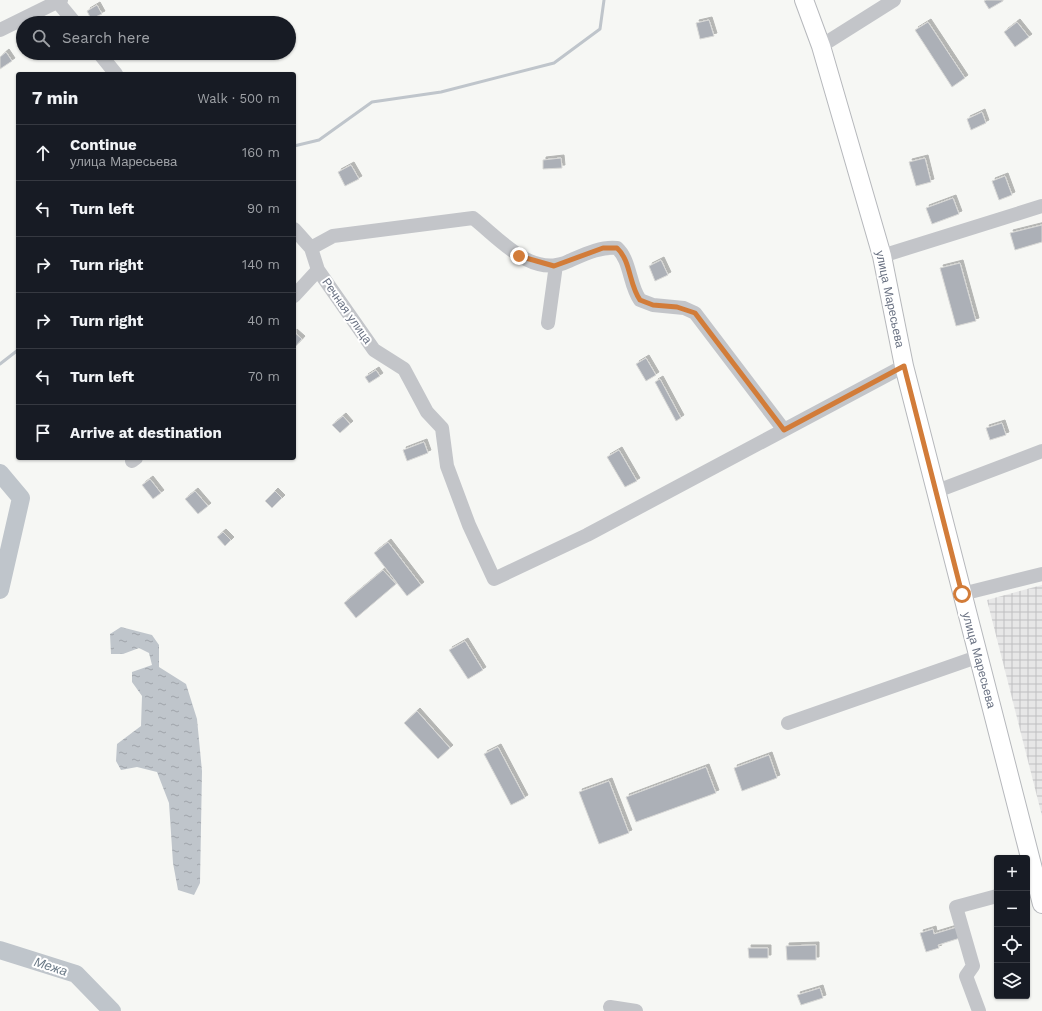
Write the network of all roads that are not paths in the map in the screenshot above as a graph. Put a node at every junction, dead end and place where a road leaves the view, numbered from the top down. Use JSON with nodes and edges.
{"nodes":[{"id":1,"x":804,"y":0,"type":"edge"},
{"id":2,"x":894,"y":0,"type":"edge"},
{"id":3,"x":58,"y":1,"type":"edge"},
{"id":4,"x":28,"y":16,"type":"edge"},
{"id":5,"x":70,"y":16,"type":"edge"},
{"id":6,"x":16,"y":22,"type":"edge"},
{"id":7,"x":0,"y":30,"type":"edge"},
{"id":8,"x":821,"y":46,"type":"junction"},
{"id":9,"x":105,"y":60,"type":"edge"},
{"id":10,"x":114,"y":72,"type":"edge"},
{"id":11,"x":1042,"y":206,"type":"edge"},
{"id":12,"x":296,"y":231,"type":"edge"},
{"id":13,"x":311,"y":248,"type":"junction"},
{"id":14,"x":882,"y":256,"type":"junction"},
{"id":15,"x":556,"y":265,"type":"junction"},
{"id":16,"x":318,"y":270,"type":"junction"},
{"id":17,"x":296,"y":294,"type":"edge"},
{"id":18,"x":548,"y":322,"type":"dead end"},
{"id":19,"x":904,"y":366,"type":"junction"},
{"id":20,"x":784,"y":430,"type":"junction"},
{"id":21,"x":1042,"y":451,"type":"edge"},
{"id":22,"x":937,"y":491,"type":"junction"},
{"id":23,"x":1042,"y":574,"type":"edge"},
{"id":24,"x":962,"y":594,"type":"junction"},
{"id":25,"x":977,"y":657,"type":"junction"},
{"id":26,"x":788,"y":723,"type":"dead end"},
{"id":27,"x":1032,"y":886,"type":"edge"},
{"id":28,"x":994,"y":897,"type":"edge"},
{"id":29,"x":1042,"y":904,"type":"edge"},
{"id":30,"x":610,"y":1007,"type":"dead end"},
{"id":31,"x":636,"y":1011,"type":"edge"},
{"id":32,"x":978,"y":1011,"type":"edge"}],
"edges":[{"from":1,"to":8,"type":"main road","name":"улица Маресьева"},
{"from":2,"to":8,"type":"street"},
{"from":3,"to":4,"type":"street"},
{"from":3,"to":5,"type":"street"},
{"from":6,"to":7,"type":"street"},
{"from":8,"to":14,"type":"main road","name":"улица Маресьева"},
{"from":9,"to":10,"type":"street"},
{"from":11,"to":14,"type":"street"},
{"from":12,"to":13,"type":"street","name":"Речная улица"},
{"from":13,"to":15,"type":"street"},
{"from":13,"to":16,"type":"street","name":"Речная улица"},
{"from":14,"to":19,"type":"main road","name":"улица Маресьева"},
{"from":15,"to":18,"type":"street"},
{"from":15,"to":20,"type":"street"},
{"from":16,"to":17,"type":"street"},
{"from":16,"to":20,"type":"street","name":"Речная улица"},
{"from":19,"to":20,"type":"street"},
{"from":19,"to":22,"type":"main road","name":"улица Маресьева"},
{"from":21,"to":22,"type":"street"},
{"from":22,"to":24,"type":"main road","name":"улица Маресьева"},
{"from":23,"to":24,"type":"street"},
{"from":24,"to":25,"type":"main road","name":"улица Маресьева"},
{"from":25,"to":26,"type":"street"},
{"from":25,"to":27,"type":"main road","name":"улица Маресьева"},
{"from":27,"to":29,"type":"main road","name":"улица Маресьева"},
{"from":28,"to":32,"type":"street"},
{"from":30,"to":31,"type":"street"}]}
